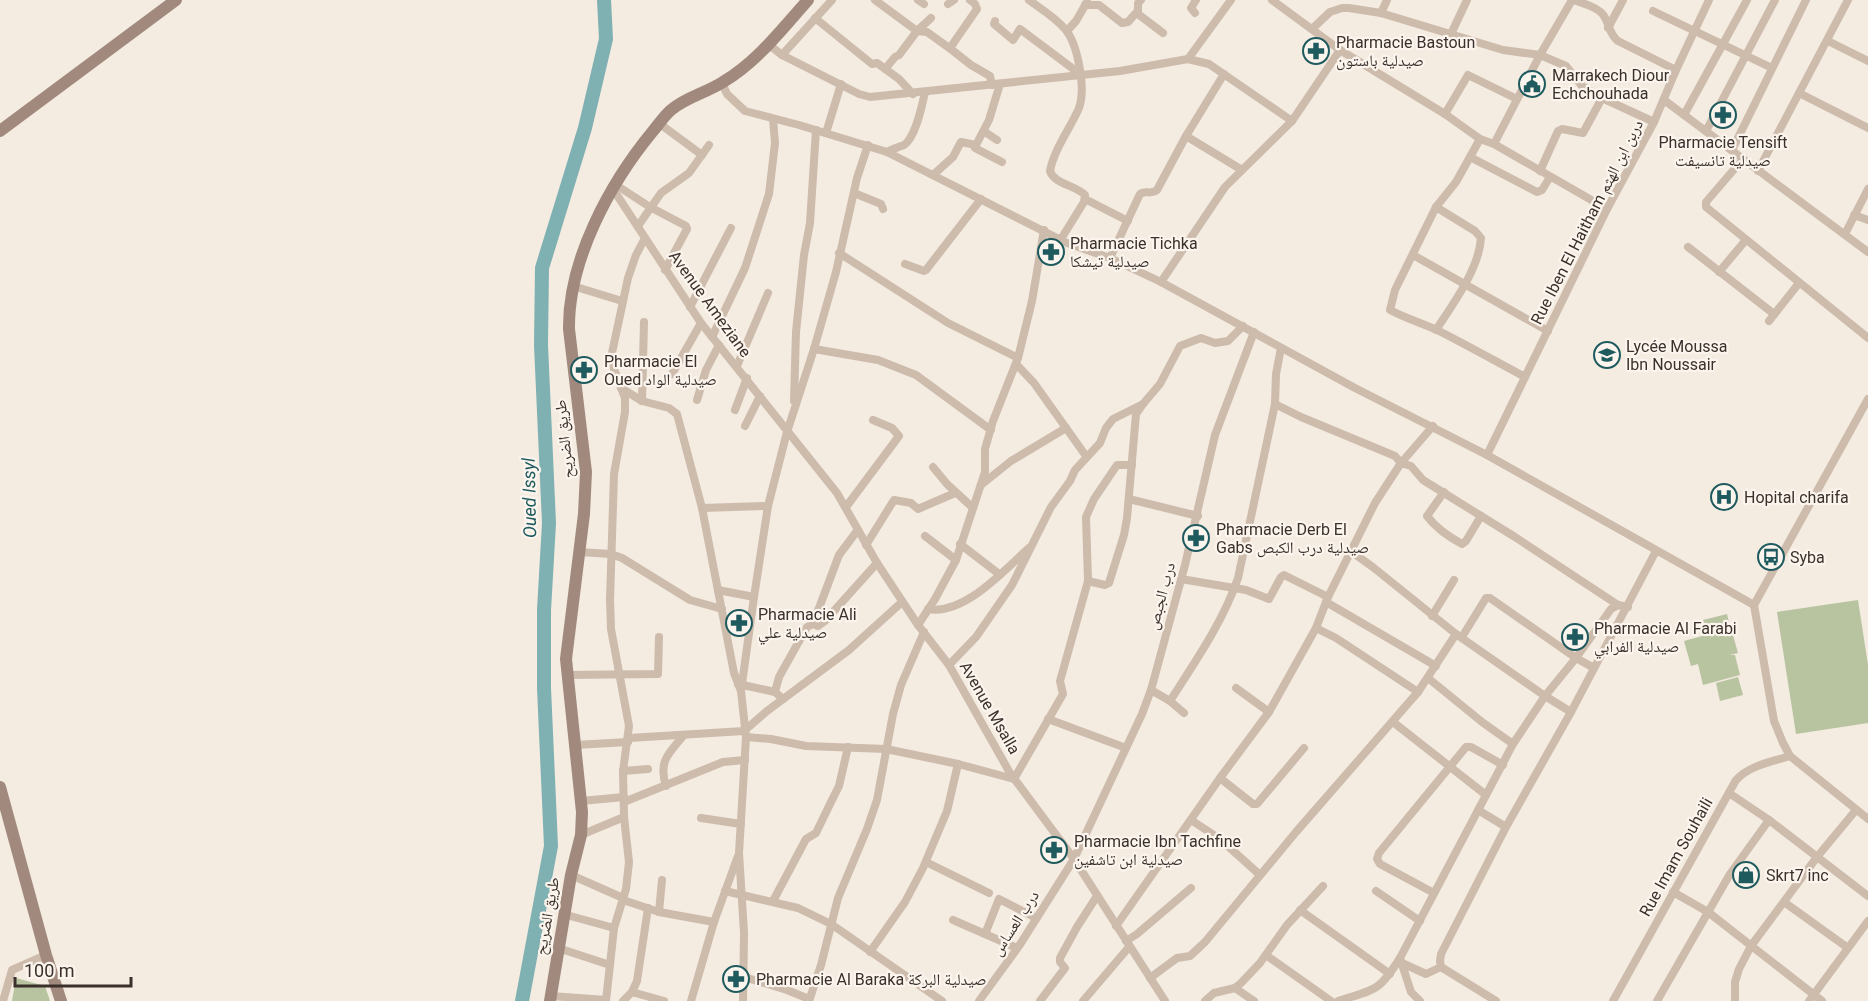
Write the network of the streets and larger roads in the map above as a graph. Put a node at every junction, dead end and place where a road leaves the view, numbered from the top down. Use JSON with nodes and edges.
{"nodes":[{"id":1,"x":176,"y":0,"type":"edge"},
{"id":2,"x":808,"y":0,"type":"edge"},
{"id":3,"x":832,"y":0,"type":"edge"},
{"id":4,"x":875,"y":0,"type":"edge"},
{"id":5,"x":970,"y":0,"type":"edge"},
{"id":6,"x":1029,"y":0,"type":"edge"},
{"id":7,"x":1141,"y":0,"type":"edge"},
{"id":8,"x":1196,"y":0,"type":"edge"},
{"id":9,"x":1231,"y":0,"type":"edge"},
{"id":10,"x":1272,"y":0,"type":"edge"},
{"id":11,"x":1387,"y":0,"type":"edge"},
{"id":12,"x":1467,"y":0,"type":"edge"},
{"id":13,"x":1573,"y":0,"type":"edge"},
{"id":14,"x":1623,"y":0,"type":"edge"},
{"id":15,"x":1708,"y":0,"type":"edge"},
{"id":16,"x":1747,"y":0,"type":"edge"},
{"id":17,"x":1775,"y":0,"type":"edge"},
{"id":18,"x":1806,"y":0,"type":"edge"},
{"id":19,"x":1848,"y":0,"type":"edge"},
{"id":20,"x":1086,"y":3,"type":"edge"},
{"id":21,"x":1653,"y":11,"type":"dead end"},
{"id":22,"x":1196,"y":13,"type":"dead end"},
{"id":23,"x":1381,"y":13,"type":"junction"},
{"id":24,"x":1138,"y":14,"type":"junction"},
{"id":25,"x":815,"y":18,"type":"junction"},
{"id":26,"x":931,"y":18,"type":"dead end"},
{"id":27,"x":995,"y":21,"type":"dead end"},
{"id":28,"x":1312,"y":28,"type":"junction"},
{"id":29,"x":1608,"y":28,"type":"junction"},
{"id":30,"x":1694,"y":30,"type":"junction"},
{"id":31,"x":917,"y":31,"type":"junction"},
{"id":32,"x":1067,"y":31,"type":"junction"},
{"id":33,"x":1163,"y":33,"type":"dead end"},
{"id":34,"x":1451,"y":34,"type":"junction"},
{"id":35,"x":1828,"y":41,"type":"junction"},
{"id":36,"x":768,"y":44,"type":"junction"},
{"id":37,"x":1722,"y":44,"type":"junction"},
{"id":38,"x":950,"y":48,"type":"junction"},
{"id":39,"x":1340,"y":50,"type":"junction"},
{"id":40,"x":782,"y":55,"type":"junction"},
{"id":41,"x":1540,"y":55,"type":"junction"},
{"id":42,"x":1745,"y":56,"type":"junction"},
{"id":43,"x":1188,"y":58,"type":"junction"},
{"id":44,"x":1868,"y":61,"type":"edge"},
{"id":45,"x":1772,"y":68,"type":"junction"},
{"id":46,"x":885,"y":69,"type":"junction"},
{"id":47,"x":1676,"y":70,"type":"junction"},
{"id":48,"x":1081,"y":75,"type":"junction"},
{"id":49,"x":1224,"y":75,"type":"junction"},
{"id":50,"x":722,"y":83,"type":"junction"},
{"id":51,"x":841,"y":84,"type":"junction"},
{"id":52,"x":996,"y":85,"type":"junction"},
{"id":53,"x":925,"y":92,"type":"junction"},
{"id":54,"x":913,"y":93,"type":"junction"},
{"id":55,"x":1799,"y":93,"type":"junction"},
{"id":56,"x":1602,"y":98,"type":"junction"},
{"id":57,"x":1517,"y":99,"type":"junction"},
{"id":58,"x":1664,"y":100,"type":"junction"},
{"id":59,"x":1445,"y":114,"type":"junction"},
{"id":60,"x":1684,"y":115,"type":"junction"},
{"id":61,"x":773,"y":119,"type":"junction"},
{"id":62,"x":1292,"y":121,"type":"junction"},
{"id":63,"x":1654,"y":122,"type":"junction"},
{"id":64,"x":660,"y":124,"type":"junction"},
{"id":65,"x":1868,"y":128,"type":"edge"},
{"id":66,"x":816,"y":130,"type":"junction"},
{"id":67,"x":0,"y":131,"type":"edge"},
{"id":68,"x":1706,"y":131,"type":"junction"},
{"id":69,"x":985,"y":132,"type":"junction"},
{"id":70,"x":826,"y":133,"type":"junction"},
{"id":71,"x":1186,"y":136,"type":"junction"},
{"id":72,"x":1480,"y":139,"type":"junction"},
{"id":73,"x":997,"y":140,"type":"dead end"},
{"id":74,"x":1494,"y":144,"type":"junction"},
{"id":75,"x":709,"y":145,"type":"dead end"},
{"id":76,"x":868,"y":145,"type":"junction"},
{"id":77,"x":974,"y":146,"type":"junction"},
{"id":78,"x":1731,"y":150,"type":"junction"},
{"id":79,"x":886,"y":152,"type":"junction"},
{"id":80,"x":702,"y":155,"type":"junction"},
{"id":81,"x":1470,"y":157,"type":"junction"},
{"id":82,"x":1743,"y":159,"type":"junction"},
{"id":83,"x":1002,"y":162,"type":"dead end"},
{"id":84,"x":1242,"y":170,"type":"junction"},
{"id":85,"x":1540,"y":171,"type":"junction"},
{"id":86,"x":1758,"y":171,"type":"junction"},
{"id":87,"x":933,"y":175,"type":"junction"},
{"id":88,"x":1550,"y":177,"type":"junction"},
{"id":89,"x":614,"y":187,"type":"junction"},
{"id":90,"x":1868,"y":189,"type":"edge"},
{"id":91,"x":854,"y":193,"type":"junction"},
{"id":92,"x":981,"y":199,"type":"junction"},
{"id":93,"x":1085,"y":199,"type":"junction"},
{"id":94,"x":650,"y":207,"type":"junction"},
{"id":95,"x":1436,"y":207,"type":"junction"},
{"id":96,"x":883,"y":209,"type":"dead end"},
{"id":97,"x":1607,"y":209,"type":"junction"},
{"id":98,"x":1854,"y":215,"type":"junction"},
{"id":99,"x":1868,"y":220,"type":"edge"},
{"id":100,"x":1128,"y":221,"type":"junction"},
{"id":101,"x":638,"y":226,"type":"junction"},
{"id":102,"x":731,"y":228,"type":"dead end"},
{"id":103,"x":1044,"y":230,"type":"junction"},
{"id":104,"x":1845,"y":234,"type":"junction"},
{"id":105,"x":645,"y":238,"type":"junction"},
{"id":106,"x":1061,"y":239,"type":"junction"},
{"id":107,"x":1745,"y":241,"type":"junction"},
{"id":108,"x":1688,"y":247,"type":"dead end"},
{"id":109,"x":1868,"y":252,"type":"edge"},
{"id":110,"x":839,"y":253,"type":"junction"},
{"id":111,"x":1413,"y":255,"type":"junction"},
{"id":112,"x":1110,"y":258,"type":"junction"},
{"id":113,"x":905,"y":264,"type":"dead end"},
{"id":114,"x":665,"y":270,"type":"junction"},
{"id":115,"x":1719,"y":272,"type":"junction"},
{"id":116,"x":1161,"y":282,"type":"junction"},
{"id":117,"x":1799,"y":283,"type":"junction"},
{"id":118,"x":1465,"y":284,"type":"junction"},
{"id":119,"x":573,"y":286,"type":"junction"},
{"id":120,"x":768,"y":293,"type":"dead end"},
{"id":121,"x":622,"y":301,"type":"junction"},
{"id":122,"x":690,"y":307,"type":"junction"},
{"id":123,"x":644,"y":322,"type":"dead end"},
{"id":124,"x":701,"y":323,"type":"junction"},
{"id":125,"x":1243,"y":326,"type":"junction"},
{"id":126,"x":1436,"y":330,"type":"junction"},
{"id":127,"x":1548,"y":331,"type":"junction"},
{"id":128,"x":1254,"y":332,"type":"junction"},
{"id":129,"x":712,"y":337,"type":"junction"},
{"id":130,"x":1868,"y":338,"type":"edge"},
{"id":131,"x":719,"y":345,"type":"junction"},
{"id":132,"x":1281,"y":348,"type":"junction"},
{"id":133,"x":814,"y":349,"type":"junction"},
{"id":134,"x":1017,"y":361,"type":"junction"},
{"id":135,"x":737,"y":366,"type":"junction"},
{"id":136,"x":672,"y":374,"type":"dead end"},
{"id":137,"x":1525,"y":377,"type":"junction"},
{"id":138,"x":747,"y":378,"type":"junction"},
{"id":139,"x":621,"y":388,"type":"junction"},
{"id":140,"x":760,"y":396,"type":"junction"},
{"id":141,"x":1868,"y":399,"type":"edge"},
{"id":142,"x":697,"y":400,"type":"dead end"},
{"id":143,"x":642,"y":401,"type":"junction"},
{"id":144,"x":1143,"y":404,"type":"junction"},
{"id":145,"x":1275,"y":404,"type":"junction"},
{"id":146,"x":794,"y":408,"type":"junction"},
{"id":147,"x":735,"y":410,"type":"dead end"},
{"id":148,"x":873,"y":420,"type":"dead end"},
{"id":149,"x":745,"y":426,"type":"dead end"},
{"id":150,"x":1433,"y":426,"type":"junction"},
{"id":151,"x":1066,"y":428,"type":"junction"},
{"id":152,"x":991,"y":430,"type":"junction"},
{"id":153,"x":787,"y":432,"type":"junction"},
{"id":154,"x":1487,"y":455,"type":"junction"},
{"id":155,"x":1086,"y":456,"type":"junction"},
{"id":156,"x":1401,"y":462,"type":"junction"},
{"id":157,"x":1132,"y":465,"type":"junction"},
{"id":158,"x":933,"y":467,"type":"dead end"},
{"id":159,"x":980,"y":485,"type":"junction"},
{"id":160,"x":1444,"y":492,"type":"junction"},
{"id":161,"x":955,"y":493,"type":"junction"},
{"id":162,"x":1129,"y":499,"type":"junction"},
{"id":163,"x":768,"y":506,"type":"junction"},
{"id":164,"x":846,"y":507,"type":"junction"},
{"id":165,"x":702,"y":508,"type":"junction"},
{"id":166,"x":973,"y":508,"type":"junction"},
{"id":167,"x":1198,"y":516,"type":"junction"},
{"id":168,"x":1481,"y":516,"type":"junction"},
{"id":169,"x":857,"y":531,"type":"junction"},
{"id":170,"x":925,"y":536,"type":"dead end"},
{"id":171,"x":960,"y":544,"type":"junction"},
{"id":172,"x":866,"y":545,"type":"junction"},
{"id":173,"x":1032,"y":545,"type":"junction"},
{"id":174,"x":1656,"y":551,"type":"junction"},
{"id":175,"x":579,"y":552,"type":"junction"},
{"id":176,"x":1352,"y":552,"type":"junction"},
{"id":177,"x":611,"y":554,"type":"junction"},
{"id":178,"x":956,"y":560,"type":"junction"},
{"id":179,"x":877,"y":563,"type":"junction"},
{"id":180,"x":999,"y":574,"type":"junction"},
{"id":181,"x":1181,"y":579,"type":"junction"},
{"id":182,"x":1454,"y":580,"type":"dead end"},
{"id":183,"x":1088,"y":581,"type":"junction"},
{"id":184,"x":1234,"y":589,"type":"junction"},
{"id":185,"x":718,"y":591,"type":"junction"},
{"id":186,"x":754,"y":597,"type":"junction"},
{"id":187,"x":1327,"y":599,"type":"junction"},
{"id":188,"x":902,"y":602,"type":"junction"},
{"id":189,"x":1618,"y":605,"type":"junction"},
{"id":190,"x":1754,"y":605,"type":"junction"},
{"id":191,"x":1628,"y":607,"type":"junction"},
{"id":192,"x":722,"y":609,"type":"junction"},
{"id":193,"x":928,"y":609,"type":"junction"},
{"id":194,"x":1432,"y":616,"type":"junction"},
{"id":195,"x":813,"y":624,"type":"junction"},
{"id":196,"x":1316,"y":628,"type":"junction"},
{"id":197,"x":921,"y":629,"type":"junction"},
{"id":198,"x":1459,"y":636,"type":"junction"},
{"id":199,"x":659,"y":637,"type":"dead end"},
{"id":200,"x":1576,"y":658,"type":"junction"},
{"id":201,"x":949,"y":665,"type":"junction"},
{"id":202,"x":1436,"y":666,"type":"junction"},
{"id":203,"x":1594,"y":668,"type":"junction"},
{"id":204,"x":621,"y":674,"type":"junction"},
{"id":205,"x":567,"y":675,"type":"junction"},
{"id":206,"x":1428,"y":678,"type":"junction"},
{"id":207,"x":740,"y":687,"type":"junction"},
{"id":208,"x":1236,"y":688,"type":"dead end"},
{"id":209,"x":1151,"y":690,"type":"junction"},
{"id":210,"x":775,"y":692,"type":"junction"},
{"id":211,"x":1418,"y":692,"type":"junction"},
{"id":212,"x":1545,"y":696,"type":"junction"},
{"id":213,"x":783,"y":699,"type":"junction"},
{"id":214,"x":1170,"y":701,"type":"junction"},
{"id":215,"x":1269,"y":712,"type":"junction"},
{"id":216,"x":1571,"y":712,"type":"junction"},
{"id":217,"x":1184,"y":713,"type":"dead end"},
{"id":218,"x":1048,"y":718,"type":"junction"},
{"id":219,"x":1393,"y":722,"type":"junction"},
{"id":220,"x":745,"y":734,"type":"junction"},
{"id":221,"x":684,"y":735,"type":"junction"},
{"id":222,"x":628,"y":740,"type":"junction"},
{"id":223,"x":1513,"y":744,"type":"junction"},
{"id":224,"x":575,"y":745,"type":"junction"},
{"id":225,"x":848,"y":747,"type":"junction"},
{"id":226,"x":886,"y":748,"type":"junction"},
{"id":227,"x":1126,"y":748,"type":"junction"},
{"id":228,"x":1304,"y":748,"type":"dead end"},
{"id":229,"x":1790,"y":756,"type":"junction"},
{"id":230,"x":745,"y":760,"type":"junction"},
{"id":231,"x":958,"y":764,"type":"junction"},
{"id":232,"x":1503,"y":765,"type":"junction"},
{"id":233,"x":1450,"y":767,"type":"junction"},
{"id":234,"x":648,"y":769,"type":"dead end"},
{"id":235,"x":623,"y":771,"type":"junction"},
{"id":236,"x":1220,"y":778,"type":"junction"},
{"id":237,"x":1014,"y":779,"type":"junction"},
{"id":238,"x":666,"y":786,"type":"junction"},
{"id":239,"x":0,"y":787,"type":"edge"},
{"id":240,"x":1729,"y":793,"type":"junction"},
{"id":241,"x":1486,"y":795,"type":"junction"},
{"id":242,"x":624,"y":800,"type":"junction"},
{"id":243,"x":581,"y":801,"type":"junction"},
{"id":244,"x":1478,"y":810,"type":"junction"},
{"id":245,"x":1856,"y":810,"type":"junction"},
{"id":246,"x":624,"y":817,"type":"junction"},
{"id":247,"x":701,"y":818,"type":"dead end"},
{"id":248,"x":1191,"y":819,"type":"junction"},
{"id":249,"x":1868,"y":819,"type":"edge"},
{"id":250,"x":1769,"y":820,"type":"junction"},
{"id":251,"x":741,"y":824,"type":"junction"},
{"id":252,"x":1506,"y":827,"type":"junction"},
{"id":253,"x":581,"y":835,"type":"junction"},
{"id":254,"x":739,"y":853,"type":"junction"},
{"id":255,"x":1817,"y":857,"type":"junction"},
{"id":256,"x":1074,"y":859,"type":"junction"},
{"id":257,"x":926,"y":862,"type":"junction"},
{"id":258,"x":571,"y":875,"type":"junction"},
{"id":259,"x":1260,"y":875,"type":"junction"},
{"id":260,"x":662,"y":880,"type":"dead end"},
{"id":261,"x":1323,"y":886,"type":"dead end"},
{"id":262,"x":1191,"y":888,"type":"dead end"},
{"id":263,"x":725,"y":891,"type":"junction"},
{"id":264,"x":1376,"y":891,"type":"dead end"},
{"id":265,"x":1673,"y":892,"type":"junction"},
{"id":266,"x":989,"y":893,"type":"dead end"},
{"id":267,"x":1434,"y":893,"type":"junction"},
{"id":268,"x":743,"y":894,"type":"junction"},
{"id":269,"x":1868,"y":896,"type":"edge"},
{"id":270,"x":1097,"y":897,"type":"junction"},
{"id":271,"x":623,"y":899,"type":"junction"},
{"id":272,"x":773,"y":901,"type":"junction"},
{"id":273,"x":1784,"y":902,"type":"junction"},
{"id":274,"x":648,"y":908,"type":"junction"},
{"id":275,"x":1300,"y":910,"type":"junction"},
{"id":276,"x":659,"y":912,"type":"junction"},
{"id":277,"x":1708,"y":912,"type":"junction"},
{"id":278,"x":563,"y":914,"type":"junction"},
{"id":279,"x":1036,"y":918,"type":"junction"},
{"id":280,"x":953,"y":920,"type":"dead end"},
{"id":281,"x":1420,"y":921,"type":"junction"},
{"id":282,"x":1868,"y":921,"type":"edge"},
{"id":283,"x":714,"y":922,"type":"junction"},
{"id":284,"x":831,"y":924,"type":"junction"},
{"id":285,"x":1116,"y":926,"type":"junction"},
{"id":286,"x":614,"y":928,"type":"junction"},
{"id":287,"x":985,"y":934,"type":"junction"},
{"id":288,"x":1127,"y":944,"type":"junction"},
{"id":289,"x":1751,"y":946,"type":"junction"},
{"id":290,"x":558,"y":948,"type":"junction"},
{"id":291,"x":1017,"y":948,"type":"junction"},
{"id":292,"x":1848,"y":948,"type":"junction"},
{"id":293,"x":870,"y":952,"type":"junction"},
{"id":294,"x":46,"y":955,"type":"junction"},
{"id":295,"x":1266,"y":955,"type":"junction"},
{"id":296,"x":1401,"y":961,"type":"junction"},
{"id":297,"x":610,"y":965,"type":"junction"},
{"id":298,"x":1441,"y":967,"type":"junction"},
{"id":299,"x":1390,"y":974,"type":"junction"},
{"id":300,"x":744,"y":977,"type":"junction"},
{"id":301,"x":1150,"y":978,"type":"junction"},
{"id":302,"x":4,"y":980,"type":"edge"},
{"id":303,"x":1235,"y":988,"type":"junction"},
{"id":304,"x":632,"y":992,"type":"junction"},
{"id":305,"x":1411,"y":992,"type":"junction"},
{"id":306,"x":929,"y":997,"type":"edge"},
{"id":307,"x":551,"y":998,"type":"edge"},
{"id":308,"x":1811,"y":998,"type":"edge"},
{"id":309,"x":606,"y":1000,"type":"edge"},
{"id":310,"x":809,"y":1000,"type":"edge"},
{"id":311,"x":1490,"y":1000,"type":"edge"},
{"id":312,"x":3,"y":1001,"type":"edge"},
{"id":313,"x":60,"y":1001,"type":"edge"},
{"id":314,"x":623,"y":1001,"type":"edge"},
{"id":315,"x":664,"y":1001,"type":"edge"},
{"id":316,"x":691,"y":1001,"type":"edge"},
{"id":317,"x":743,"y":1001,"type":"edge"},
{"id":318,"x":942,"y":1001,"type":"edge"},
{"id":319,"x":979,"y":1001,"type":"edge"},
{"id":320,"x":1040,"y":1001,"type":"edge"},
{"id":321,"x":1083,"y":1001,"type":"edge"},
{"id":322,"x":1165,"y":1001,"type":"edge"},
{"id":323,"x":1205,"y":1001,"type":"edge"},
{"id":324,"x":1254,"y":1001,"type":"edge"},
{"id":325,"x":1331,"y":1001,"type":"edge"},
{"id":326,"x":1338,"y":1001,"type":"edge"},
{"id":327,"x":1406,"y":1001,"type":"edge"},
{"id":328,"x":1420,"y":1001,"type":"edge"},
{"id":329,"x":1613,"y":1001,"type":"edge"},
{"id":330,"x":1657,"y":1001,"type":"edge"},
{"id":331,"x":1735,"y":1001,"type":"edge"},
{"id":332,"x":1822,"y":1001,"type":"edge"}],
"edges":[{"from":1,"to":67,"type":"street"},
{"from":2,"to":36,"type":"street","name":"طريق الضريح"},
{"from":3,"to":25,"type":"street"},
{"from":4,"to":31,"type":"street"},
{"from":5,"to":38,"type":"street"},
{"from":6,"to":32,"type":"street"},
{"from":7,"to":24,"type":"street"},
{"from":8,"to":22,"type":"street"},
{"from":9,"to":43,"type":"street"},
{"from":10,"to":28,"type":"street"},
{"from":11,"to":23,"type":"street"},
{"from":12,"to":34,"type":"street"},
{"from":13,"to":29,"type":"street"},
{"from":13,"to":41,"type":"street"},
{"from":14,"to":29,"type":"street"},
{"from":15,"to":30,"type":"street","name":"Rue Iben El Haitham دربن ابن الهثم"},
{"from":16,"to":37,"type":"street"},
{"from":17,"to":42,"type":"street"},
{"from":18,"to":45,"type":"street"},
{"from":19,"to":35,"type":"street"},
{"from":20,"to":24,"type":"street"},
{"from":20,"to":32,"type":"street"},
{"from":21,"to":30,"type":"street"},
{"from":23,"to":28,"type":"street"},
{"from":23,"to":34,"type":"street"},
{"from":24,"to":33,"type":"street"},
{"from":25,"to":40,"type":"street"},
{"from":25,"to":46,"type":"street"},
{"from":26,"to":31,"type":"street"},
{"from":27,"to":48,"type":"street"},
{"from":28,"to":39,"type":"street"},
{"from":29,"to":47,"type":"street"},
{"from":30,"to":37,"type":"street"},
{"from":30,"to":47,"type":"street","name":"Rue Iben El Haitham دربن ابن الهثم"},
{"from":31,"to":38,"type":"street"},
{"from":31,"to":46,"type":"street"},
{"from":32,"to":48,"type":"street"},
{"from":34,"to":41,"type":"street"},
{"from":35,"to":44,"type":"street"},
{"from":35,"to":55,"type":"street"},
{"from":36,"to":40,"type":"street"},
{"from":36,"to":50,"type":"street","name":"طريق الضريح"},
{"from":37,"to":42,"type":"street"},
{"from":37,"to":60,"type":"street"},
{"from":38,"to":52,"type":"street"},
{"from":39,"to":59,"type":"street"},
{"from":39,"to":62,"type":"street"},
{"from":40,"to":51,"type":"street"},
{"from":41,"to":56,"type":"street"},
{"from":41,"to":57,"type":"street"},
{"from":42,"to":45,"type":"street"},
{"from":42,"to":68,"type":"street"},
{"from":43,"to":48,"type":"street"},
{"from":43,"to":49,"type":"street"},
{"from":45,"to":78,"type":"street"},
{"from":46,"to":54,"type":"street"},
{"from":47,"to":58,"type":"street","name":"Rue Iben El Haitham دربن ابن الهثم"},
{"from":48,"to":52,"type":"street"},
{"from":48,"to":93,"type":"street"},
{"from":49,"to":62,"type":"street"},
{"from":49,"to":71,"type":"street"},
{"from":50,"to":61,"type":"street"},
{"from":50,"to":64,"type":"street","name":"طريق الضريح"},
{"from":51,"to":54,"type":"street"},
{"from":51,"to":70,"type":"street"},
{"from":52,"to":53,"type":"street"},
{"from":52,"to":69,"type":"street"},
{"from":53,"to":54,"type":"street"},
{"from":53,"to":79,"type":"street"},
{"from":55,"to":65,"type":"street"},
{"from":55,"to":86,"type":"street"},
{"from":56,"to":63,"type":"street"},
{"from":56,"to":85,"type":"street"},
{"from":57,"to":59,"type":"street"},
{"from":57,"to":74,"type":"street"},
{"from":58,"to":60,"type":"street"},
{"from":58,"to":63,"type":"street","name":"Rue Iben El Haitham دربن ابن الهثم"},
{"from":59,"to":72,"type":"street"},
{"from":60,"to":68,"type":"street"},
{"from":61,"to":66,"type":"street"},
{"from":61,"to":129,"type":"street"},
{"from":62,"to":84,"type":"street"},
{"from":63,"to":97,"type":"street","name":"Rue Iben El Haitham دربن ابن الهثم"},
{"from":64,"to":80,"type":"street"},
{"from":64,"to":89,"type":"street","name":"طريق الضريح"},
{"from":66,"to":70,"type":"street"},
{"from":66,"to":146,"type":"street"},
{"from":68,"to":78,"type":"street"},
{"from":69,"to":73,"type":"street"},
{"from":69,"to":77,"type":"street"},
{"from":70,"to":76,"type":"street"},
{"from":71,"to":84,"type":"street"},
{"from":71,"to":100,"type":"street"},
{"from":72,"to":74,"type":"street"},
{"from":72,"to":81,"type":"street"},
{"from":74,"to":85,"type":"street"},
{"from":75,"to":80,"type":"street"},
{"from":76,"to":79,"type":"street"},
{"from":76,"to":91,"type":"street"},
{"from":77,"to":83,"type":"street"},
{"from":77,"to":87,"type":"street"},
{"from":78,"to":82,"type":"street"},
{"from":79,"to":87,"type":"street"},
{"from":80,"to":94,"type":"street"},
{"from":81,"to":88,"type":"street"},
{"from":81,"to":95,"type":"street"},
{"from":82,"to":86,"type":"street"},
{"from":82,"to":107,"type":"street"},
{"from":84,"to":116,"type":"street"},
{"from":85,"to":88,"type":"street"},
{"from":86,"to":104,"type":"street"},
{"from":87,"to":92,"type":"street"},
{"from":88,"to":97,"type":"street"},
{"from":89,"to":94,"type":"street"},
{"from":89,"to":101,"type":"street","name":"Avenue Ameziane"},
{"from":89,"to":119,"type":"street","name":"طريق الضريح"},
{"from":90,"to":98,"type":"street"},
{"from":91,"to":96,"type":"street"},
{"from":91,"to":110,"type":"street"},
{"from":92,"to":103,"type":"street"},
{"from":92,"to":113,"type":"street"},
{"from":93,"to":100,"type":"street"},
{"from":93,"to":106,"type":"street"},
{"from":94,"to":101,"type":"street"},
{"from":94,"to":114,"type":"street"},
{"from":95,"to":111,"type":"street"},
{"from":95,"to":118,"type":"street"},
{"from":97,"to":127,"type":"street","name":"Rue Iben El Haitham دربن ابن الهثم"},
{"from":98,"to":99,"type":"street"},
{"from":98,"to":104,"type":"street"},
{"from":100,"to":112,"type":"street"},
{"from":101,"to":105,"type":"street","name":"Avenue Ameziane"},
{"from":102,"to":122,"type":"street"},
{"from":103,"to":106,"type":"street"},
{"from":103,"to":134,"type":"street"},
{"from":104,"to":109,"type":"street"},
{"from":105,"to":114,"type":"street","name":"Avenue Ameziane"},
{"from":105,"to":121,"type":"street"},
{"from":106,"to":112,"type":"street"},
{"from":107,"to":115,"type":"street"},
{"from":107,"to":117,"type":"street"},
{"from":108,"to":115,"type":"street"},
{"from":110,"to":133,"type":"street"},
{"from":110,"to":134,"type":"street"},
{"from":111,"to":118,"type":"street"},
{"from":111,"to":126,"type":"street"},
{"from":112,"to":116,"type":"street"},
{"from":114,"to":122,"type":"street","name":"Avenue Ameziane"},
{"from":115,"to":117,"type":"street"},
{"from":116,"to":125,"type":"street"},
{"from":117,"to":130,"type":"street"},
{"from":118,"to":126,"type":"street"},
{"from":118,"to":127,"type":"street"},
{"from":119,"to":121,"type":"street"},
{"from":119,"to":175,"type":"street","name":"طريق الضريح"},
{"from":120,"to":135,"type":"street"},
{"from":121,"to":139,"type":"street"},
{"from":122,"to":124,"type":"street","name":"Avenue Ameziane"},
{"from":123,"to":143,"type":"street"},
{"from":124,"to":129,"type":"street","name":"Avenue Ameziane"},
{"from":124,"to":136,"type":"street"},
{"from":125,"to":128,"type":"street"},
{"from":125,"to":144,"type":"street"},
{"from":126,"to":137,"type":"street"},
{"from":127,"to":137,"type":"street","name":"Rue Iben El Haitham دربن ابن الهثم"},
{"from":128,"to":132,"type":"street"},
{"from":128,"to":167,"type":"street","name":"درب الجبص"},
{"from":129,"to":131,"type":"street","name":"Avenue Ameziane"},
{"from":131,"to":135,"type":"street","name":"Avenue Ameziane"},
{"from":131,"to":142,"type":"street"},
{"from":132,"to":145,"type":"street"},
{"from":132,"to":150,"type":"street"},
{"from":133,"to":146,"type":"street"},
{"from":133,"to":152,"type":"street"},
{"from":134,"to":151,"type":"street"},
{"from":134,"to":152,"type":"street"},
{"from":135,"to":138,"type":"street","name":"Avenue Ameziane"},
{"from":137,"to":154,"type":"street","name":"Rue Iben El Haitham دربن ابن الهثم"},
{"from":138,"to":140,"type":"street","name":"Avenue Ameziane"},
{"from":138,"to":147,"type":"street"},
{"from":139,"to":143,"type":"street"},
{"from":139,"to":177,"type":"street"},
{"from":140,"to":149,"type":"street"},
{"from":140,"to":153,"type":"street","name":"Avenue Ameziane"},
{"from":141,"to":190,"type":"street"},
{"from":143,"to":165,"type":"street"},
{"from":144,"to":155,"type":"street"},
{"from":144,"to":157,"type":"street"},
{"from":145,"to":156,"type":"street"},
{"from":145,"to":184,"type":"street"},
{"from":146,"to":153,"type":"street"},
{"from":148,"to":164,"type":"street"},
{"from":150,"to":154,"type":"street"},
{"from":150,"to":156,"type":"street"},
{"from":151,"to":155,"type":"street"},
{"from":151,"to":159,"type":"street"},
{"from":152,"to":159,"type":"street"},
{"from":153,"to":163,"type":"street"},
{"from":153,"to":164,"type":"street","name":"Avenue Msalla"},
{"from":154,"to":174,"type":"street"},
{"from":155,"to":173,"type":"street"},
{"from":156,"to":160,"type":"street"},
{"from":156,"to":176,"type":"street"},
{"from":157,"to":162,"type":"street"},
{"from":157,"to":183,"type":"street"},
{"from":158,"to":161,"type":"street"},
{"from":159,"to":166,"type":"street"},
{"from":160,"to":168,"type":"street"},
{"from":160,"to":168,"type":"street"},
{"from":161,"to":166,"type":"street"},
{"from":161,"to":172,"type":"street"},
{"from":162,"to":167,"type":"street"},
{"from":162,"to":183,"type":"street"},
{"from":163,"to":165,"type":"street"},
{"from":163,"to":186,"type":"street"},
{"from":164,"to":169,"type":"street","name":"Avenue Msalla"},
{"from":165,"to":185,"type":"street"},
{"from":166,"to":171,"type":"street"},
{"from":167,"to":181,"type":"street","name":"درب الجبص"},
{"from":168,"to":189,"type":"street"},
{"from":169,"to":172,"type":"street","name":"Avenue Msalla"},
{"from":169,"to":195,"type":"street"},
{"from":170,"to":178,"type":"street"},
{"from":171,"to":178,"type":"street"},
{"from":171,"to":180,"type":"street"},
{"from":172,"to":179,"type":"street","name":"Avenue Msalla"},
{"from":173,"to":180,"type":"street"},
{"from":173,"to":201,"type":"street"},
{"from":174,"to":190,"type":"street"},
{"from":174,"to":191,"type":"street"},
{"from":175,"to":177,"type":"street"},
{"from":175,"to":205,"type":"street","name":"طريق الضريح"},
{"from":176,"to":187,"type":"street"},
{"from":176,"to":194,"type":"street"},
{"from":177,"to":192,"type":"street"},
{"from":177,"to":204,"type":"street"},
{"from":178,"to":193,"type":"street"},
{"from":179,"to":188,"type":"street","name":"Avenue Msalla"},
{"from":179,"to":195,"type":"street"},
{"from":180,"to":193,"type":"street"},
{"from":181,"to":184,"type":"street"},
{"from":181,"to":209,"type":"street","name":"درب الجبص"},
{"from":182,"to":194,"type":"street"},
{"from":183,"to":218,"type":"street"},
{"from":184,"to":187,"type":"street"},
{"from":184,"to":214,"type":"street"},
{"from":185,"to":186,"type":"street"},
{"from":185,"to":192,"type":"street"},
{"from":186,"to":207,"type":"street"},
{"from":187,"to":196,"type":"street"},
{"from":187,"to":202,"type":"street"},
{"from":188,"to":197,"type":"street","name":"Avenue Msalla"},
{"from":188,"to":213,"type":"street"},
{"from":189,"to":191,"type":"street"},
{"from":189,"to":200,"type":"street"},
{"from":190,"to":229,"type":"street"},
{"from":191,"to":203,"type":"street"},
{"from":192,"to":207,"type":"street"},
{"from":193,"to":197,"type":"street"},
{"from":194,"to":198,"type":"street"},
{"from":195,"to":210,"type":"street"},
{"from":196,"to":211,"type":"street"},
{"from":196,"to":215,"type":"street"},
{"from":197,"to":201,"type":"street","name":"Avenue Msalla"},
{"from":197,"to":226,"type":"street"},
{"from":198,"to":200,"type":"street"},
{"from":198,"to":202,"type":"street"},
{"from":198,"to":212,"type":"street"},
{"from":199,"to":204,"type":"street"},
{"from":200,"to":203,"type":"street"},
{"from":200,"to":212,"type":"street"},
{"from":201,"to":237,"type":"street","name":"Avenue Msalla"},
{"from":202,"to":206,"type":"street"},
{"from":203,"to":216,"type":"street"},
{"from":204,"to":205,"type":"street"},
{"from":204,"to":222,"type":"street"},
{"from":205,"to":224,"type":"street","name":"طريق الضريح"},
{"from":206,"to":211,"type":"street"},
{"from":206,"to":223,"type":"street"},
{"from":207,"to":210,"type":"street"},
{"from":207,"to":220,"type":"street"},
{"from":208,"to":215,"type":"street"},
{"from":209,"to":214,"type":"street"},
{"from":209,"to":227,"type":"street","name":"درب الجبص"},
{"from":210,"to":213,"type":"street"},
{"from":211,"to":219,"type":"street"},
{"from":212,"to":216,"type":"street"},
{"from":212,"to":223,"type":"street"},
{"from":213,"to":220,"type":"street"},
{"from":214,"to":217,"type":"street"},
{"from":215,"to":236,"type":"street"},
{"from":216,"to":252,"type":"street"},
{"from":218,"to":227,"type":"street"},
{"from":218,"to":237,"type":"street"},
{"from":219,"to":233,"type":"street"},
{"from":219,"to":259,"type":"street"},
{"from":220,"to":221,"type":"street"},
{"from":220,"to":225,"type":"street"},
{"from":220,"to":230,"type":"street"},
{"from":221,"to":222,"type":"street"},
{"from":221,"to":238,"type":"street"},
{"from":222,"to":224,"type":"street"},
{"from":222,"to":235,"type":"street"},
{"from":223,"to":232,"type":"street"},
{"from":224,"to":243,"type":"street","name":"طريق الضريح"},
{"from":225,"to":226,"type":"street"},
{"from":225,"to":272,"type":"street"},
{"from":226,"to":231,"type":"street"},
{"from":226,"to":284,"type":"street"},
{"from":227,"to":256,"type":"street","name":"درب الجبص"},
{"from":228,"to":236,"type":"street"},
{"from":229,"to":240,"type":"street","name":"Rue Imam Souhaili"},
{"from":229,"to":245,"type":"street"},
{"from":230,"to":238,"type":"street"},
{"from":230,"to":251,"type":"street"},
{"from":231,"to":237,"type":"street"},
{"from":231,"to":257,"type":"street"},
{"from":232,"to":233,"type":"street"},
{"from":232,"to":241,"type":"street"},
{"from":233,"to":241,"type":"street"},
{"from":233,"to":267,"type":"street"},
{"from":234,"to":235,"type":"street"},
{"from":235,"to":242,"type":"street"},
{"from":236,"to":248,"type":"street"},
{"from":237,"to":256,"type":"street","name":"Avenue Msalla"},
{"from":238,"to":242,"type":"street"},
{"from":239,"to":294,"type":"street"},
{"from":240,"to":250,"type":"street"},
{"from":240,"to":265,"type":"street","name":"Rue Imam Souhaili"},
{"from":241,"to":244,"type":"street"},
{"from":242,"to":243,"type":"street"},
{"from":242,"to":246,"type":"street"},
{"from":243,"to":253,"type":"street","name":"طريق الضريح"},
{"from":244,"to":252,"type":"street"},
{"from":244,"to":267,"type":"street"},
{"from":245,"to":249,"type":"street"},
{"from":245,"to":255,"type":"street"},
{"from":246,"to":253,"type":"street"},
{"from":246,"to":271,"type":"street"},
{"from":247,"to":251,"type":"street"},
{"from":248,"to":259,"type":"street"},
{"from":248,"to":285,"type":"street"},
{"from":250,"to":255,"type":"street"},
{"from":250,"to":277,"type":"street"},
{"from":251,"to":254,"type":"street"},
{"from":252,"to":298,"type":"street"},
{"from":253,"to":258,"type":"street","name":"طريق الضريح"},
{"from":254,"to":263,"type":"street"},
{"from":254,"to":268,"type":"street"},
{"from":255,"to":269,"type":"street"},
{"from":255,"to":273,"type":"street"},
{"from":256,"to":270,"type":"street","name":"Avenue Msalla"},
{"from":256,"to":279,"type":"street","name":"درب العساس"},
{"from":257,"to":266,"type":"street"},
{"from":257,"to":293,"type":"street"},
{"from":258,"to":271,"type":"street"},
{"from":258,"to":278,"type":"street","name":"طريق الضريح"},
{"from":259,"to":301,"type":"street"},
{"from":260,"to":276,"type":"street"},
{"from":261,"to":275,"type":"street"},
{"from":262,"to":288,"type":"street"},
{"from":263,"to":268,"type":"street"},
{"from":263,"to":283,"type":"street"},
{"from":264,"to":281,"type":"street"},
{"from":265,"to":277,"type":"street"},
{"from":265,"to":329,"type":"street","name":"Rue Imam Souhaili"},
{"from":267,"to":281,"type":"street"},
{"from":268,"to":272,"type":"street"},
{"from":268,"to":300,"type":"street"},
{"from":270,"to":285,"type":"street","name":"Avenue Msalla"},
{"from":270,"to":320,"type":"street"},
{"from":271,"to":274,"type":"street"},
{"from":271,"to":286,"type":"street"},
{"from":272,"to":284,"type":"street"},
{"from":273,"to":289,"type":"street"},
{"from":273,"to":292,"type":"street"},
{"from":274,"to":276,"type":"street"},
{"from":274,"to":304,"type":"street"},
{"from":275,"to":295,"type":"street"},
{"from":275,"to":299,"type":"street"},
{"from":276,"to":283,"type":"street"},
{"from":277,"to":289,"type":"street"},
{"from":277,"to":330,"type":"street"},
{"from":278,"to":286,"type":"street"},
{"from":278,"to":290,"type":"street","name":"طريق الضريح"},
{"from":279,"to":287,"type":"street"},
{"from":279,"to":291,"type":"street","name":"درب العساس"},
{"from":280,"to":287,"type":"street"},
{"from":281,"to":296,"type":"street"},
{"from":282,"to":292,"type":"street"},
{"from":283,"to":316,"type":"street"},
{"from":284,"to":293,"type":"street"},
{"from":284,"to":310,"type":"street"},
{"from":285,"to":288,"type":"street","name":"Avenue Msalla"},
{"from":286,"to":297,"type":"street"},
{"from":287,"to":291,"type":"street"},
{"from":288,"to":301,"type":"street","name":"Avenue Msalla"},
{"from":288,"to":321,"type":"street"},
{"from":289,"to":308,"type":"street"},
{"from":289,"to":331,"type":"street"},
{"from":290,"to":297,"type":"street"},
{"from":290,"to":307,"type":"street","name":"طريق الضريح"},
{"from":291,"to":319,"type":"street","name":"درب العساس"},
{"from":292,"to":308,"type":"street"},
{"from":293,"to":306,"type":"street"},
{"from":294,"to":302,"type":"street"},
{"from":294,"to":313,"type":"street"},
{"from":295,"to":303,"type":"street"},
{"from":295,"to":325,"type":"street"},
{"from":296,"to":298,"type":"street"},
{"from":296,"to":299,"type":"street"},
{"from":296,"to":305,"type":"street"},
{"from":297,"to":309,"type":"street"},
{"from":298,"to":311,"type":"street"},
{"from":299,"to":326,"type":"street"},
{"from":300,"to":310,"type":"street"},
{"from":300,"to":317,"type":"street"},
{"from":301,"to":322,"type":"street","name":"Avenue Msalla"},
{"from":302,"to":312,"type":"street"},
{"from":303,"to":323,"type":"street"},
{"from":303,"to":324,"type":"street"},
{"from":304,"to":314,"type":"street"},
{"from":304,"to":315,"type":"street"},
{"from":305,"to":327,"type":"street"},
{"from":305,"to":328,"type":"street"},
{"from":306,"to":318,"type":"street"},
{"from":307,"to":309,"type":"street"},
{"from":308,"to":332,"type":"street"}]}
